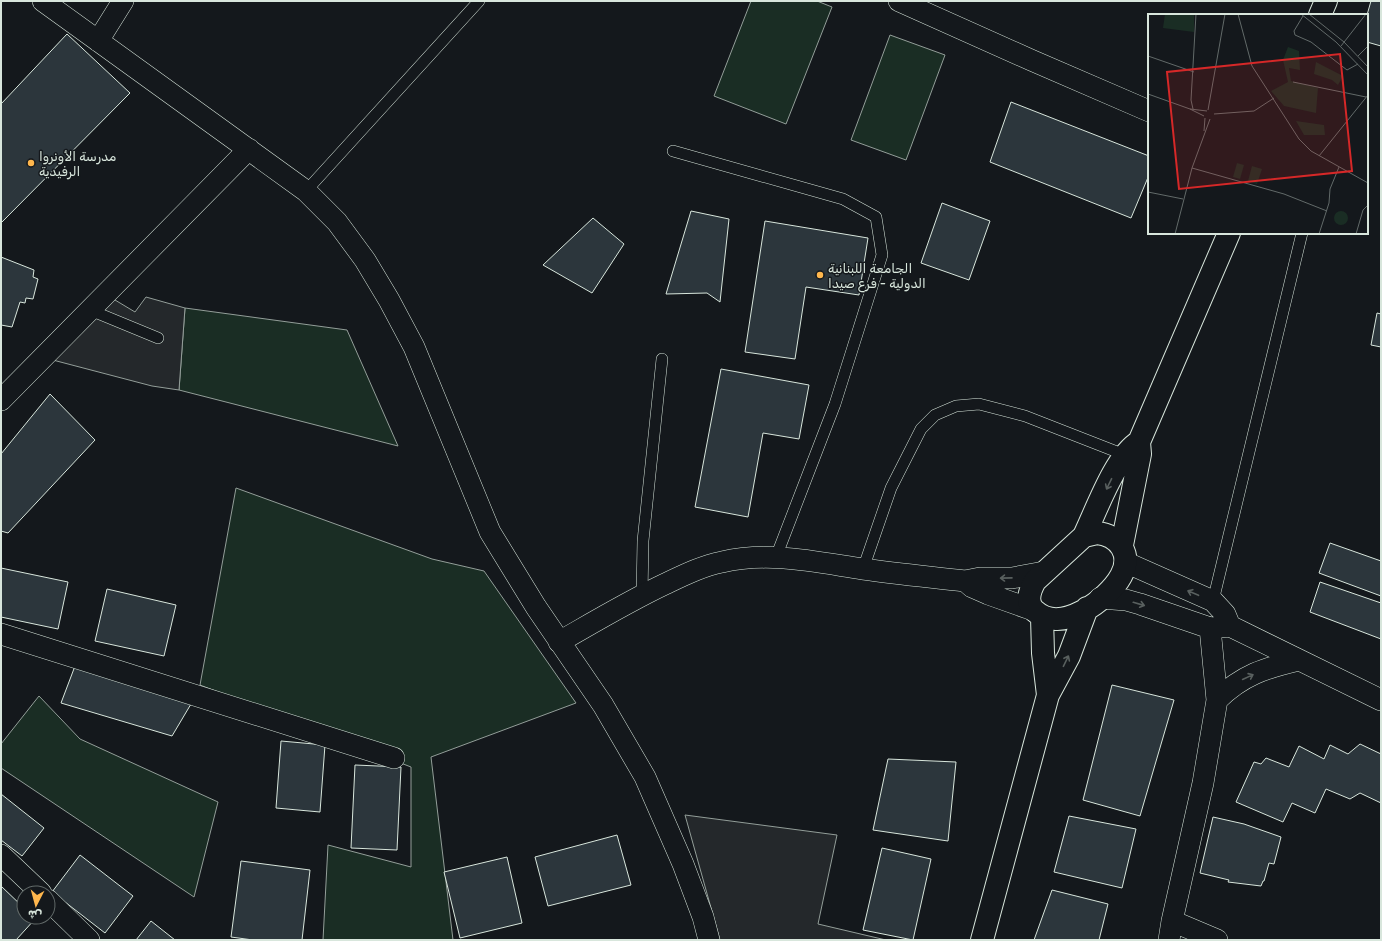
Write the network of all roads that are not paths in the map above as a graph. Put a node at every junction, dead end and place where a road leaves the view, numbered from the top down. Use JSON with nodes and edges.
{"nodes":[{"id":1,"x":43,"y":1,"type":"edge"},
{"id":2,"x":123,"y":1,"type":"edge"},
{"id":3,"x":478,"y":1,"type":"edge"},
{"id":4,"x":899,"y":1,"type":"edge"},
{"id":5,"x":1326,"y":1,"type":"edge"},
{"id":6,"x":1320,"y":14,"type":"edge"},
{"id":7,"x":98,"y":41,"type":"junction"},
{"id":8,"x":1148,"y":111,"type":"edge"},
{"id":9,"x":249,"y":149,"type":"junction"},
{"id":10,"x":672,"y":151,"type":"dead end"},
{"id":11,"x":306,"y":190,"type":"junction"},
{"id":12,"x":1229,"y":234,"type":"edge"},
{"id":13,"x":1302,"y":234,"type":"edge"},
{"id":14,"x":90,"y":310,"type":"junction"},
{"id":15,"x":158,"y":338,"type":"dead end"},
{"id":16,"x":662,"y":359,"type":"dead end"},
{"id":17,"x":1,"y":400,"type":"edge"},
{"id":18,"x":1132,"y":448,"type":"junction"},
{"id":19,"x":1084,"y":536,"type":"junction"},
{"id":20,"x":1124,"y":554,"type":"junction"},
{"id":21,"x":776,"y":557,"type":"junction"},
{"id":22,"x":863,"y":569,"type":"junction"},
{"id":23,"x":1044,"y":572,"type":"junction"},
{"id":24,"x":965,"y":581,"type":"junction"},
{"id":25,"x":642,"y":595,"type":"junction"},
{"id":26,"x":1213,"y":601,"type":"junction"},
{"id":27,"x":1093,"y":603,"type":"junction"},
{"id":28,"x":1038,"y":613,"type":"junction"},
{"id":29,"x":1220,"y":627,"type":"junction"},
{"id":30,"x":1,"y":634,"type":"edge"},
{"id":31,"x":559,"y":642,"type":"junction"},
{"id":32,"x":1299,"y":660,"type":"junction"},
{"id":33,"x":1048,"y":695,"type":"junction"},
{"id":34,"x":1217,"y":700,"type":"junction"},
{"id":35,"x":1381,"y":700,"type":"edge"},
{"id":36,"x":394,"y":758,"type":"dead end"},
{"id":37,"x":1,"y":855,"type":"edge"},
{"id":38,"x":33,"y":885,"type":"edge"},
{"id":39,"x":56,"y":908,"type":"edge"},
{"id":40,"x":1170,"y":931,"type":"edge"},
{"id":41,"x":89,"y":940,"type":"edge"},
{"id":42,"x":709,"y":940,"type":"edge"},
{"id":43,"x":982,"y":940,"type":"edge"},
{"id":44,"x":1217,"y":940,"type":"edge"}],
"edges":[{"from":1,"to":7,"type":"street"},
{"from":2,"to":7,"type":"street"},
{"from":3,"to":11,"type":"lane"},
{"from":4,"to":8,"type":"street"},
{"from":5,"to":6,"type":"street"},
{"from":7,"to":9,"type":"street"},
{"from":9,"to":11,"type":"street"},
{"from":9,"to":14,"type":"street"},
{"from":10,"to":21,"type":"lane"},
{"from":11,"to":31,"type":"street"},
{"from":12,"to":18,"type":"street"},
{"from":13,"to":26,"type":"lane"},
{"from":14,"to":15,"type":"lane"},
{"from":14,"to":17,"type":"street"},
{"from":16,"to":25,"type":"lane"},
{"from":18,"to":19,"type":"street","one_way":true},
{"from":18,"to":20,"type":"street"},
{"from":18,"to":22,"type":"lane"},
{"from":19,"to":20,"type":"street"},
{"from":19,"to":23,"type":"street"},
{"from":26,"to":20,"type":"street","one_way":true},
{"from":20,"to":27,"type":"street"},
{"from":21,"to":22,"type":"street"},
{"from":21,"to":25,"type":"street"},
{"from":22,"to":24,"type":"street"},
{"from":23,"to":24,"type":"street","one_way":true},
{"from":23,"to":28,"type":"street"},
{"from":24,"to":28,"type":"street"},
{"from":25,"to":31,"type":"street"},
{"from":26,"to":29,"type":"street"},
{"from":27,"to":28,"type":"street"},
{"from":27,"to":29,"type":"street","one_way":true},
{"from":33,"to":27,"type":"street","one_way":true},
{"from":28,"to":33,"type":"street"},
{"from":29,"to":32,"type":"street"},
{"from":29,"to":34,"type":"street"},
{"from":30,"to":36,"type":"street"},
{"from":31,"to":42,"type":"street"},
{"from":34,"to":32,"type":"street","one_way":true},
{"from":32,"to":35,"type":"street"},
{"from":33,"to":43,"type":"street"},
{"from":34,"to":40,"type":"street"},
{"from":37,"to":38,"type":"street"},
{"from":39,"to":41,"type":"street"},
{"from":40,"to":44,"type":"street"}]}
